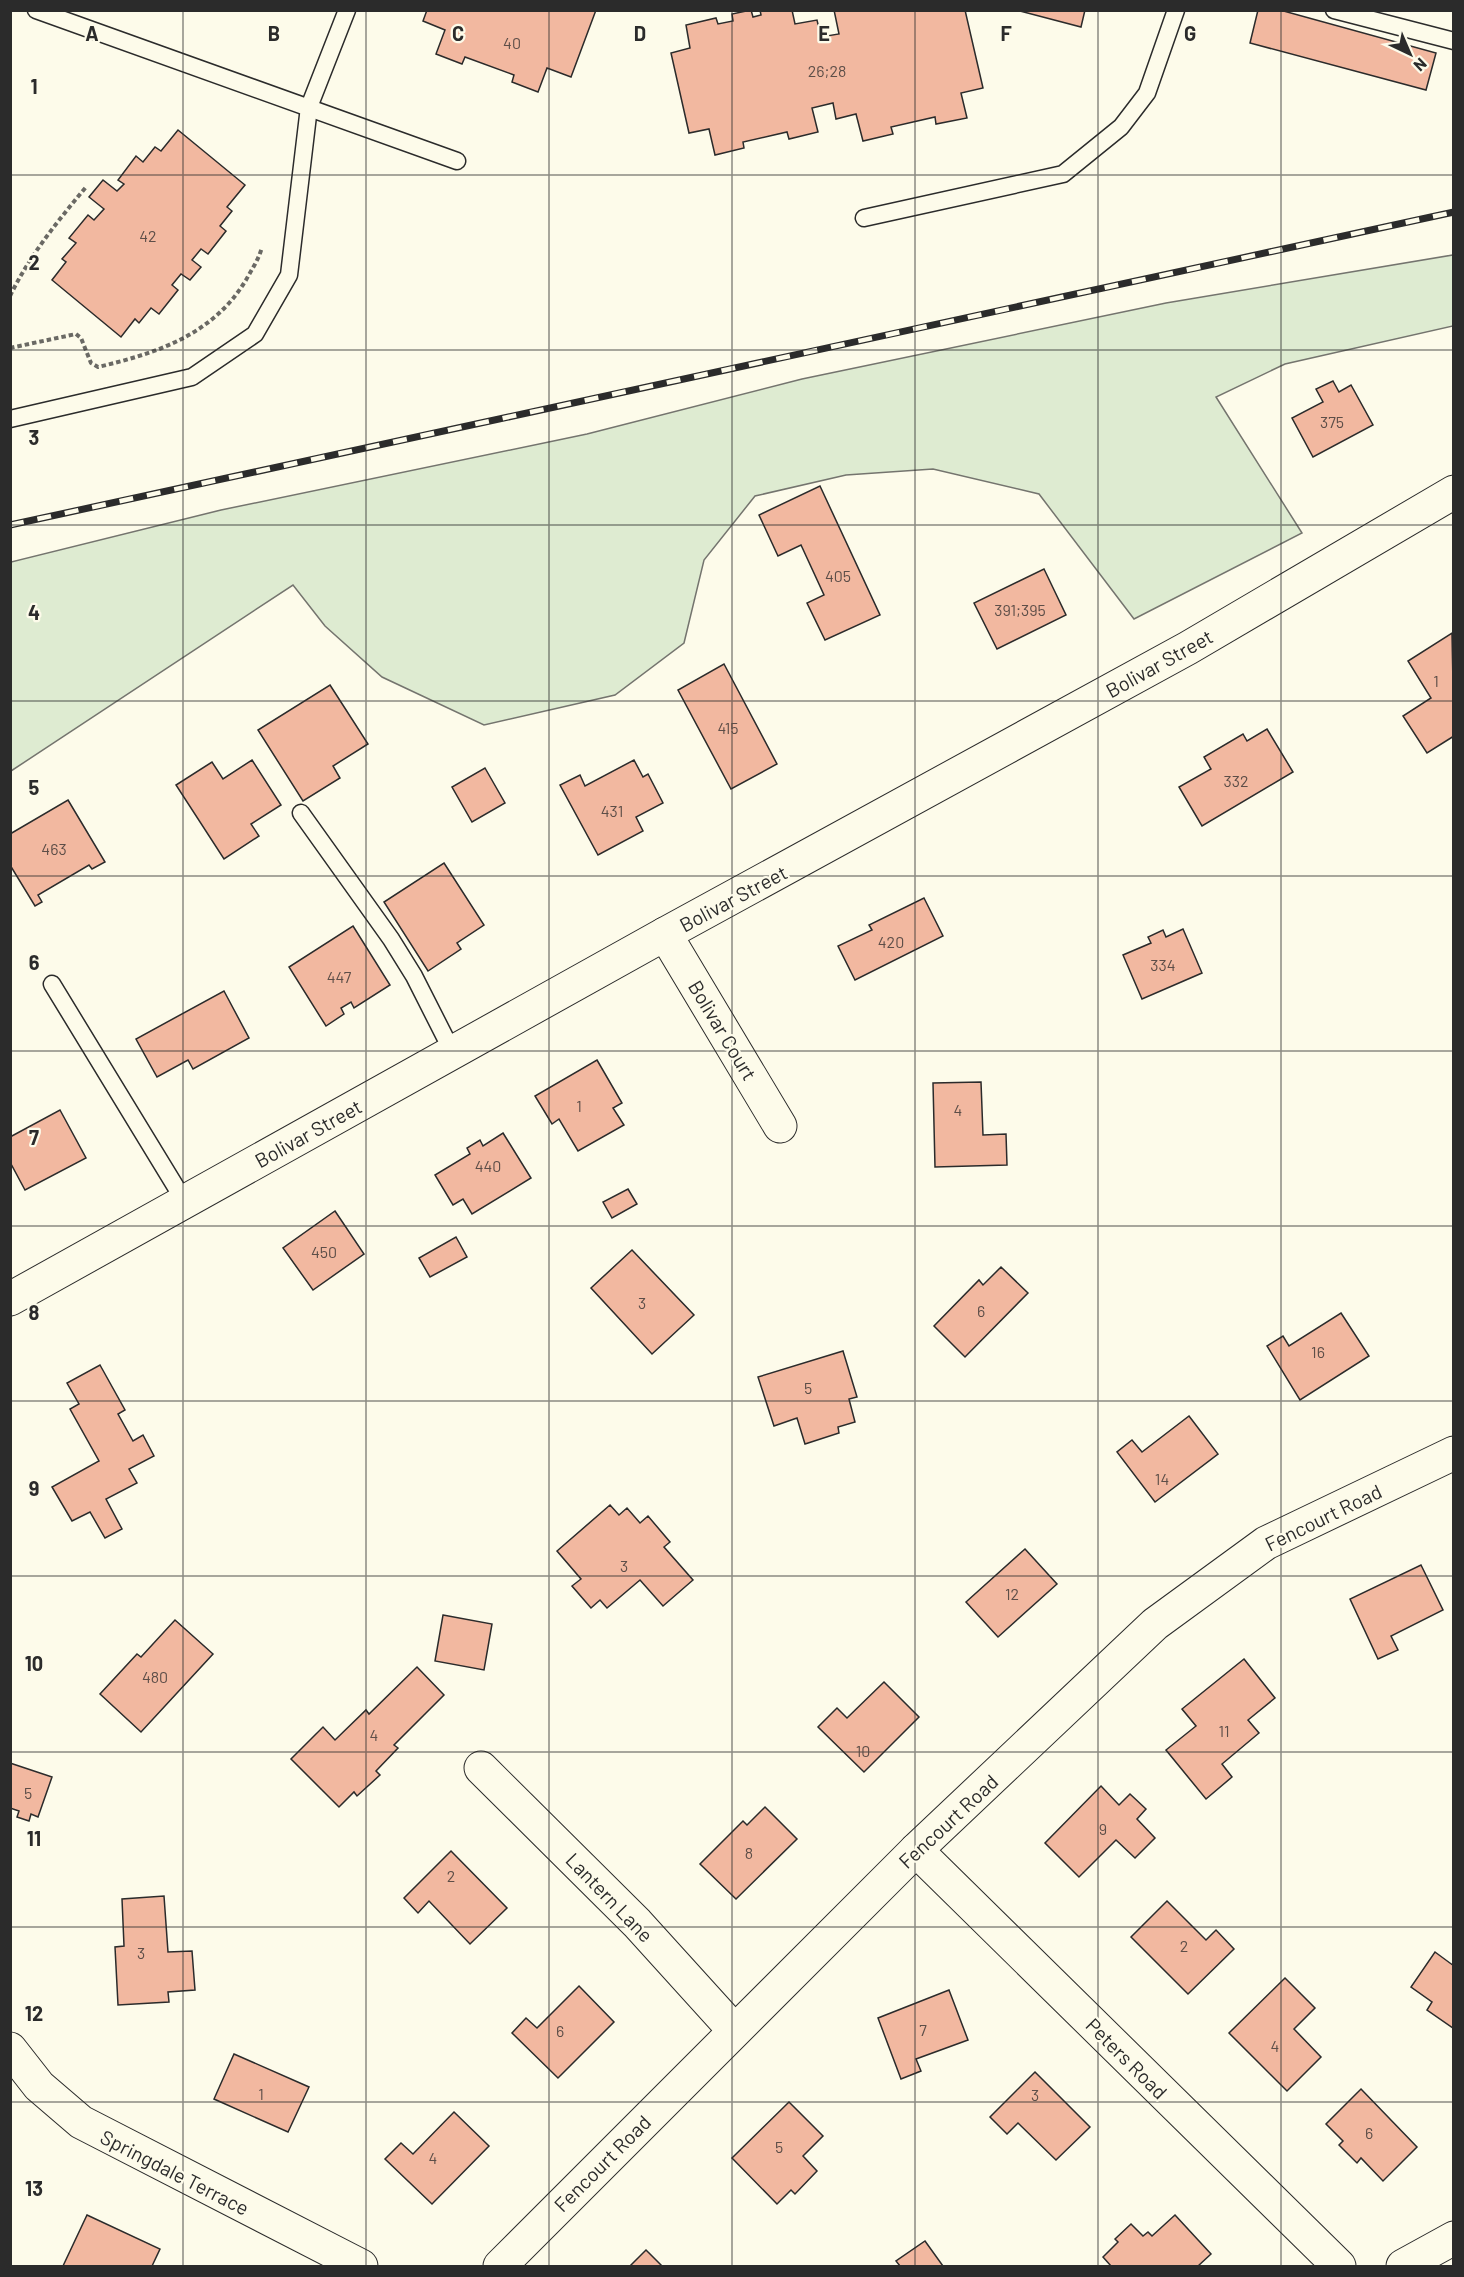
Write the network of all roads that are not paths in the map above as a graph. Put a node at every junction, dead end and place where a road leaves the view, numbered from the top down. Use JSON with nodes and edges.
{"nodes":[{"id":1,"x":36,"y":10,"type":"edge"},
{"id":2,"x":347,"y":10,"type":"edge"},
{"id":3,"x":1176,"y":10,"type":"edge"},
{"id":4,"x":1334,"y":10,"type":"edge"},
{"id":5,"x":1454,"y":41,"type":"edge"},
{"id":6,"x":309,"y":107,"type":"junction"},
{"id":7,"x":457,"y":160,"type":"dead end"},
{"id":8,"x":864,"y":218,"type":"dead end"},
{"id":9,"x":10,"y":419,"type":"edge"},
{"id":10,"x":1454,"y":492,"type":"edge"},
{"id":11,"x":301,"y":813,"type":"dead end"},
{"id":12,"x":665,"y":934,"type":"junction"},
{"id":13,"x":52,"y":984,"type":"dead end"},
{"id":14,"x":453,"y":1053,"type":"junction"},
{"id":15,"x":780,"y":1126,"type":"dead end"},
{"id":16,"x":185,"y":1202,"type":"junction"},
{"id":17,"x":10,"y":1299,"type":"edge"},
{"id":18,"x":1454,"y":1453,"type":"edge"},
{"id":19,"x":481,"y":1768,"type":"dead end"},
{"id":20,"x":916,"y":1850,"type":"junction"},
{"id":21,"x":734,"y":2030,"type":"junction"},
{"id":22,"x":10,"y":2049,"type":"edge"},
{"id":23,"x":1454,"y":2238,"type":"edge"},
{"id":24,"x":361,"y":2266,"type":"edge"},
{"id":25,"x":500,"y":2266,"type":"edge"},
{"id":26,"x":1339,"y":2266,"type":"edge"},
{"id":27,"x":1403,"y":2266,"type":"edge"}],
"edges":[{"from":1,"to":6,"type":"lane"},
{"from":2,"to":6,"type":"lane"},
{"from":3,"to":8,"type":"lane"},
{"from":4,"to":5,"type":"lane"},
{"from":6,"to":7,"type":"lane"},
{"from":6,"to":9,"type":"lane"},
{"from":10,"to":12,"type":"street","name":"Bolivar Street"},
{"from":11,"to":14,"type":"lane"},
{"from":12,"to":14,"type":"street","name":"Bolivar Street"},
{"from":12,"to":15,"type":"street","name":"Bolivar Court"},
{"from":13,"to":16,"type":"lane"},
{"from":14,"to":16,"type":"street","name":"Bolivar Street"},
{"from":16,"to":17,"type":"street","name":"Bolivar Street"},
{"from":18,"to":20,"type":"street","name":"Fencourt Road"},
{"from":19,"to":21,"type":"street","name":"Lantern Lane"},
{"from":20,"to":21,"type":"street","name":"Fencourt Road"},
{"from":20,"to":26,"type":"street","name":"Peters Road"},
{"from":21,"to":25,"type":"street","name":"Fencourt Road"},
{"from":22,"to":24,"type":"street","name":"Springdale Terrace"},
{"from":23,"to":27,"type":"street"}]}
